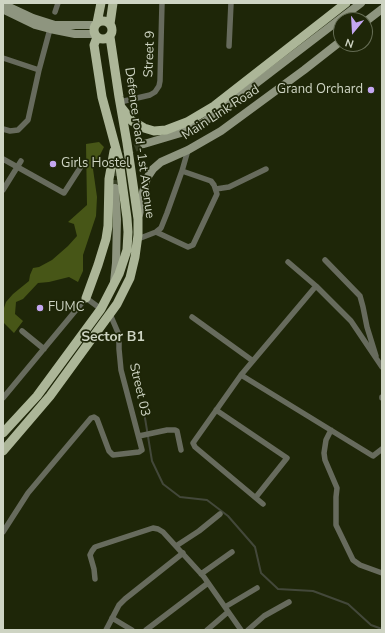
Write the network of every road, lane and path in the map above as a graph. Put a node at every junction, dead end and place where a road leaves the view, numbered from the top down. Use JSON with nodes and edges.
{"nodes":[{"id":1,"x":58,"y":3,"type":"edge"},
{"id":2,"x":101,"y":3,"type":"edge"},
{"id":3,"x":113,"y":3,"type":"edge"},
{"id":4,"x":162,"y":3,"type":"edge"},
{"id":5,"x":231,"y":3,"type":"edge"},
{"id":6,"x":346,"y":3,"type":"edge"},
{"id":7,"x":361,"y":3,"type":"edge"},
{"id":8,"x":3,"y":4,"type":"edge"},
{"id":9,"x":382,"y":9,"type":"edge"},
{"id":10,"x":3,"y":10,"type":"edge"},
{"id":11,"x":55,"y":12,"type":"dead end"},
{"id":12,"x":373,"y":16,"type":"edge"},
{"id":13,"x":110,"y":24,"type":"junction"},
{"id":14,"x":50,"y":30,"type":"junction"},
{"id":15,"x":96,"y":30,"type":"junction"},
{"id":16,"x":110,"y":37,"type":"junction"},
{"id":17,"x":229,"y":46,"type":"dead end"},
{"id":18,"x":333,"y":47,"type":"edge"},
{"id":19,"x":3,"y":58,"type":"edge"},
{"id":20,"x":39,"y":70,"type":"junction"},
{"id":21,"x":120,"y":104,"type":"junction"},
{"id":22,"x":3,"y":129,"type":"edge"},
{"id":23,"x":115,"y":144,"type":"junction"},
{"id":24,"x":144,"y":144,"type":"tunnel mouth"},
{"id":25,"x":188,"y":150,"type":"junction"},
{"id":26,"x":3,"y":159,"type":"edge"},
{"id":27,"x":21,"y":161,"type":"dead end"},
{"id":28,"x":82,"y":165,"type":"dead end"},
{"id":29,"x":17,"y":167,"type":"junction"},
{"id":30,"x":266,"y":169,"type":"dead end"},
{"id":31,"x":182,"y":171,"type":"junction"},
{"id":32,"x":115,"y":188,"type":"tunnel mouth"},
{"id":33,"x":216,"y":189,"type":"junction"},
{"id":34,"x":3,"y":190,"type":"edge"},
{"id":35,"x":138,"y":219,"type":"junction"},
{"id":36,"x":156,"y":232,"type":"junction"},
{"id":37,"x":138,"y":239,"type":"junction"},
{"id":38,"x":325,"y":260,"type":"dead end"},
{"id":39,"x":288,"y":262,"type":"dead end"},
{"id":40,"x":114,"y":284,"type":"junction"},
{"id":41,"x":316,"y":286,"type":"junction"},
{"id":42,"x":86,"y":298,"type":"junction"},
{"id":43,"x":101,"y":309,"type":"junction"},
{"id":44,"x":110,"y":314,"type":"junction"},
{"id":45,"x":192,"y":317,"type":"dead end"},
{"id":46,"x":22,"y":331,"type":"dead end"},
{"id":47,"x":44,"y":349,"type":"junction"},
{"id":48,"x":253,"y":361,"type":"junction"},
{"id":49,"x":378,"y":362,"type":"junction"},
{"id":50,"x":382,"y":367,"type":"edge"},
{"id":51,"x":241,"y":375,"type":"junction"},
{"id":52,"x":3,"y":398,"type":"edge"},
{"id":53,"x":216,"y":410,"type":"junction"},
{"id":54,"x":331,"y":430,"type":"junction"},
{"id":55,"x":3,"y":433,"type":"edge"},
{"id":56,"x":139,"y":436,"type":"junction"},
{"id":57,"x":382,"y":449,"type":"edge"},
{"id":58,"x":181,"y":450,"type":"dead end"},
{"id":59,"x":3,"y":451,"type":"edge"},
{"id":60,"x":256,"y":497,"type":"junction"},
{"id":61,"x":263,"y":504,"type":"dead end"},
{"id":62,"x":220,"y":514,"type":"dead end"},
{"id":63,"x":3,"y":532,"type":"edge"},
{"id":64,"x":176,"y":546,"type":"junction"},
{"id":65,"x":232,"y":552,"type":"dead end"},
{"id":66,"x":183,"y":553,"type":"junction"},
{"id":67,"x":382,"y":573,"type":"edge"},
{"id":68,"x":201,"y":574,"type":"junction"},
{"id":69,"x":95,"y":579,"type":"dead end"},
{"id":70,"x":208,"y":583,"type":"junction"},
{"id":71,"x":257,"y":588,"type":"dead end"},
{"id":72,"x":289,"y":602,"type":"dead end"},
{"id":73,"x":227,"y":610,"type":"junction"},
{"id":74,"x":112,"y":618,"type":"junction"},
{"id":75,"x":106,"y":630,"type":"edge"},
{"id":76,"x":132,"y":630,"type":"edge"},
{"id":77,"x":146,"y":630,"type":"edge"},
{"id":78,"x":207,"y":630,"type":"edge"},
{"id":79,"x":241,"y":630,"type":"edge"},
{"id":80,"x":248,"y":630,"type":"edge"}],
"edges":[{"from":1,"to":11,"type":"street"},
{"from":2,"to":15,"type":"main road"},
{"from":3,"to":13,"type":"main road","name":"Defence road -1st Avenue"},
{"from":4,"to":21,"type":"street","name":"Street 9"},
{"from":5,"to":17,"type":"street"},
{"from":6,"to":21,"type":"main road"},
{"from":7,"to":24,"type":"street","name":"Main Link Road"},
{"from":8,"to":15,"type":"street"},
{"from":9,"to":12,"type":"street"},
{"from":10,"to":14,"type":"street"},
{"from":13,"to":15,"type":"main road"},
{"from":13,"to":16,"type":"main road","name":"Defence road -1st Avenue"},
{"from":14,"to":15,"type":"street"},
{"from":14,"to":20,"type":"street"},
{"from":15,"to":16,"type":"main road"},
{"from":15,"to":23,"type":"main road"},
{"from":16,"to":21,"type":"main road","name":"Defence road -1st Avenue"},
{"from":18,"to":25,"type":"street","name":"Main Link Road"},
{"from":19,"to":20,"type":"street"},
{"from":20,"to":22,"type":"street"},
{"from":21,"to":35,"type":"main road","name":"Defence road -1st Avenue"},
{"from":23,"to":40,"type":"main road"},
{"from":23,"to":42,"type":"main road"},
{"from":25,"to":31,"type":"street"},
{"from":25,"to":35,"type":"street","name":"Main Link Road"},
{"from":26,"to":29,"type":"street"},
{"from":27,"to":29,"type":"street"},
{"from":28,"to":29,"type":"street"},
{"from":29,"to":34,"type":"street"},
{"from":30,"to":33,"type":"street"},
{"from":31,"to":33,"type":"street"},
{"from":31,"to":36,"type":"street"},
{"from":32,"to":40,"type":"street"},
{"from":33,"to":36,"type":"street"},
{"from":35,"to":37,"type":"main road","name":"Defence road -1st Avenue"},
{"from":36,"to":37,"type":"street"},
{"from":37,"to":44,"type":"main road","name":"Defence road -1st Avenue"},
{"from":38,"to":49,"type":"street"},
{"from":39,"to":41,"type":"street"},
{"from":40,"to":43,"type":"main road"},
{"from":41,"to":48,"type":"street"},
{"from":41,"to":49,"type":"street"},
{"from":42,"to":43,"type":"street"},
{"from":42,"to":47,"type":"street"},
{"from":43,"to":55,"type":"main road"},
{"from":44,"to":56,"type":"street","name":"Street 03"},
{"from":44,"to":59,"type":"main road","name":"Defence road -1st Avenue"},
{"from":45,"to":48,"type":"street"},
{"from":46,"to":47,"type":"street"},
{"from":47,"to":52,"type":"street"},
{"from":48,"to":51,"type":"street"},
{"from":49,"to":50,"type":"street"},
{"from":51,"to":53,"type":"street"},
{"from":51,"to":54,"type":"street"},
{"from":53,"to":60,"type":"street"},
{"from":53,"to":60,"type":"street"},
{"from":54,"to":57,"type":"street"},
{"from":54,"to":67,"type":"street"},
{"from":56,"to":58,"type":"street"},
{"from":56,"to":63,"type":"street","name":"Street 03"},
{"from":60,"to":61,"type":"street"},
{"from":62,"to":64,"type":"street"},
{"from":64,"to":66,"type":"street"},
{"from":64,"to":69,"type":"street"},
{"from":65,"to":68,"type":"street"},
{"from":66,"to":68,"type":"street"},
{"from":66,"to":74,"type":"street"},
{"from":68,"to":70,"type":"street"},
{"from":70,"to":73,"type":"street"},
{"from":70,"to":77,"type":"street"},
{"from":71,"to":73,"type":"street"},
{"from":72,"to":80,"type":"street"},
{"from":73,"to":78,"type":"street"},
{"from":73,"to":79,"type":"street"},
{"from":74,"to":75,"type":"street"},
{"from":74,"to":76,"type":"street"}]}
